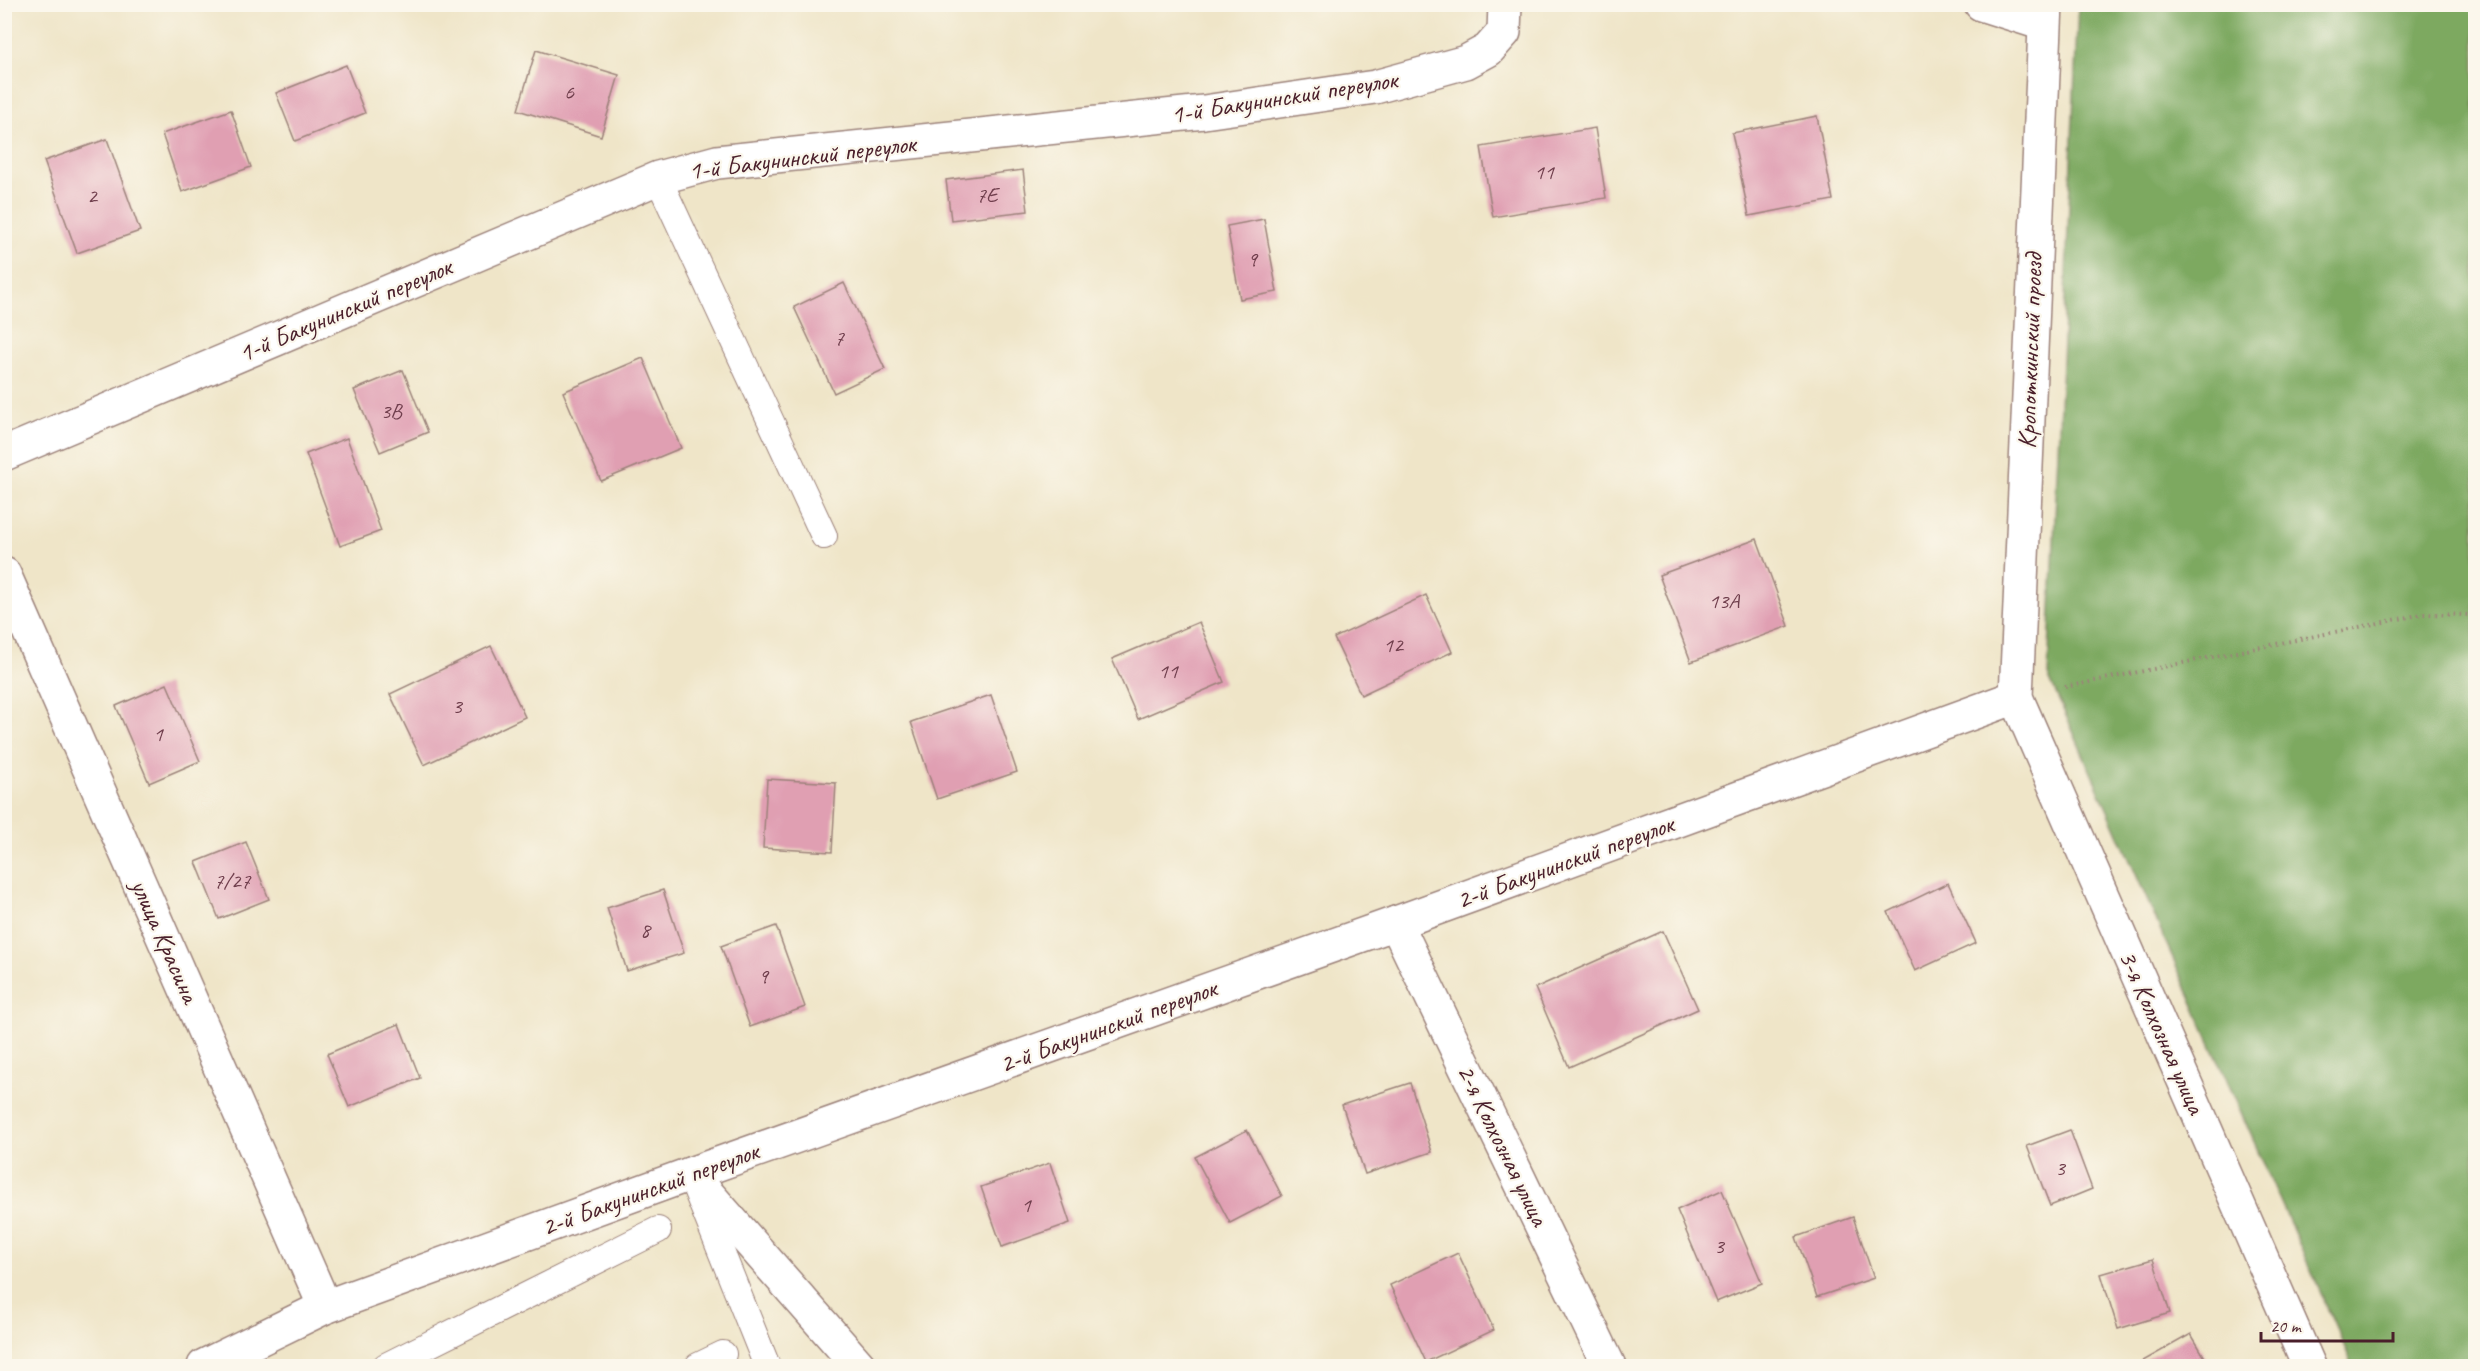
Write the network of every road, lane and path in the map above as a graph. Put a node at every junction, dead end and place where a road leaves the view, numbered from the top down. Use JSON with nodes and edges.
{"nodes":[{"id":1,"x":1505,"y":4,"type":"edge"},
{"id":2,"x":1981,"y":4,"type":"edge"},
{"id":3,"x":2045,"y":14,"type":"edge"},
{"id":4,"x":658,"y":178,"type":"junction"},
{"id":5,"x":4,"y":454,"type":"edge"},
{"id":6,"x":824,"y":536,"type":"dead end"},
{"id":7,"x":4,"y":574,"type":"edge"},
{"id":8,"x":2475,"y":615,"type":"edge"},
{"id":9,"x":2065,"y":687,"type":"dead end"},
{"id":10,"x":2016,"y":697,"type":"junction"},
{"id":11,"x":1396,"y":923,"type":"junction"},
{"id":12,"x":690,"y":1174,"type":"junction"},
{"id":13,"x":658,"y":1230,"type":"dead end"},
{"id":14,"x":325,"y":1307,"type":"junction"},
{"id":15,"x":723,"y":1354,"type":"dead end"},
{"id":16,"x":204,"y":1366,"type":"edge"},
{"id":17,"x":386,"y":1366,"type":"edge"},
{"id":18,"x":698,"y":1366,"type":"edge"},
{"id":19,"x":767,"y":1366,"type":"edge"},
{"id":20,"x":859,"y":1366,"type":"edge"},
{"id":21,"x":1609,"y":1366,"type":"edge"},
{"id":22,"x":2308,"y":1366,"type":"edge"}],
"edges":[{"from":1,"to":4,"type":"street","name":"1-й Бакунинский переулок"},
{"from":2,"to":3,"type":"street"},
{"from":3,"to":10,"type":"street","name":"Кропоткинский проезд"},
{"from":4,"to":5,"type":"street","name":"1-й Бакунинский переулок"},
{"from":4,"to":6,"type":"lane"},
{"from":7,"to":14,"type":"street","name":"улица Красина"},
{"from":8,"to":9,"type":"path"},
{"from":10,"to":11,"type":"street","name":"2-й Бакунинский переулок"},
{"from":10,"to":22,"type":"street","name":"3-я Колхозная улица"},
{"from":11,"to":12,"type":"street","name":"2-й Бакунинский переулок"},
{"from":11,"to":21,"type":"street","name":"2-я Колхозная улица"},
{"from":12,"to":14,"type":"street","name":"2-й Бакунинский переулок"},
{"from":12,"to":19,"type":"lane"},
{"from":12,"to":20,"type":"street"},
{"from":13,"to":17,"type":"lane"},
{"from":14,"to":16,"type":"street","name":"2-й Бакунинский переулок"},
{"from":15,"to":18,"type":"lane"}]}
